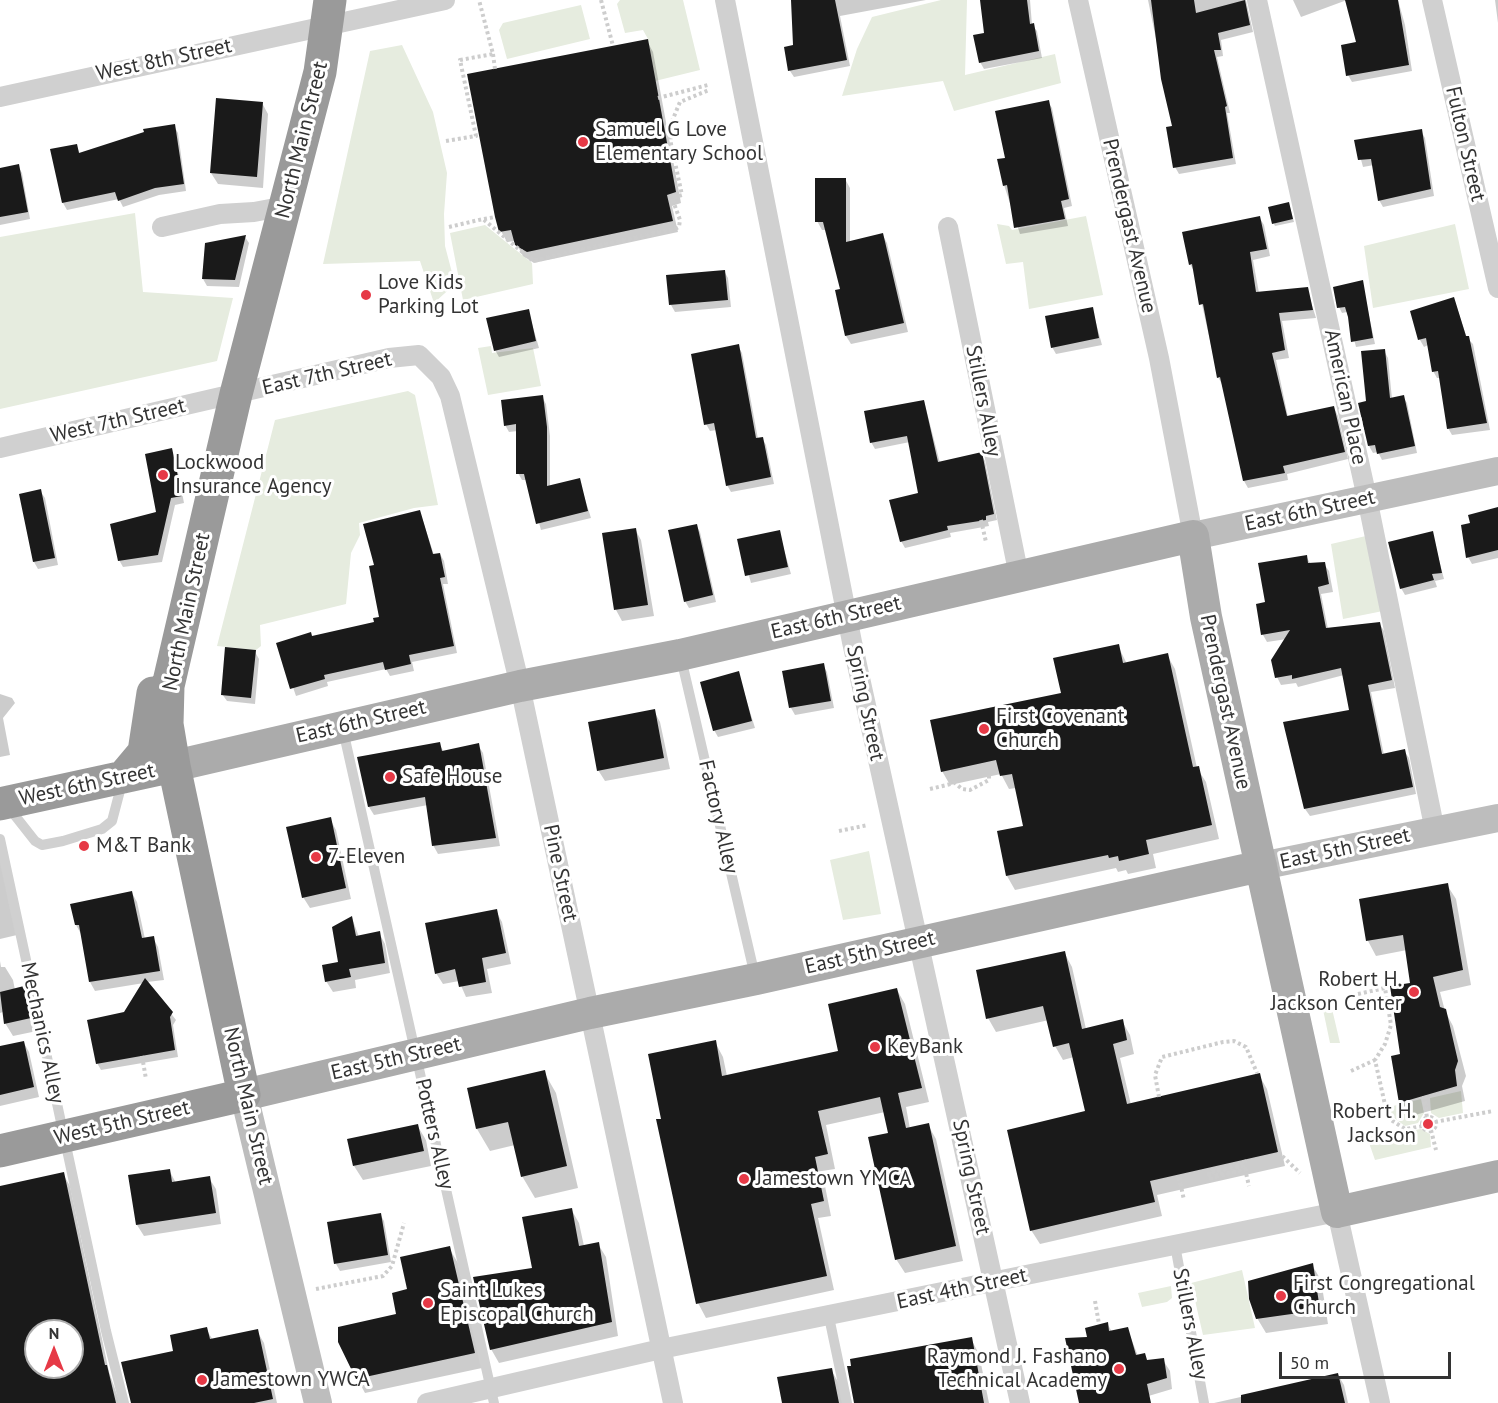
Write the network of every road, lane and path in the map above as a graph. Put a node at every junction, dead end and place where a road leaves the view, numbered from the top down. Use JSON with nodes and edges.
{"nodes":[{"id":1,"x":445,"y":0,"type":"edge"},
{"id":2,"x":479,"y":0,"type":"edge"},
{"id":3,"x":601,"y":0,"type":"edge"},
{"id":4,"x":725,"y":0,"type":"edge"},
{"id":5,"x":1078,"y":0,"type":"edge"},
{"id":6,"x":1257,"y":0,"type":"edge"},
{"id":7,"x":1432,"y":0,"type":"edge"},
{"id":8,"x":329,"y":12,"type":"edge"},
{"id":9,"x":613,"y":46,"type":"dead end"},
{"id":10,"x":493,"y":54,"type":"junction"},
{"id":11,"x":495,"y":69,"type":"dead end"},
{"id":12,"x":0,"y":97,"type":"edge"},
{"id":13,"x":658,"y":98,"type":"dead end"},
{"id":14,"x":446,"y":141,"type":"dead end"},
{"id":15,"x":286,"y":206,"type":"junction"},
{"id":16,"x":495,"y":217,"type":"dead end"},
{"id":17,"x":483,"y":219,"type":"junction"},
{"id":18,"x":162,"y":227,"type":"dead end"},
{"id":19,"x":449,"y":227,"type":"dead end"},
{"id":20,"x":948,"y":227,"type":"dead end"},
{"id":21,"x":1498,"y":288,"type":"edge"},
{"id":22,"x":419,"y":355,"type":"joint"},
{"id":23,"x":236,"y":394,"type":"junction"},
{"id":24,"x":0,"y":448,"type":"edge"},
{"id":25,"x":1498,"y":471,"type":"edge"},
{"id":26,"x":1367,"y":498,"type":"junction"},
{"id":27,"x":981,"y":520,"type":"dead end"},
{"id":28,"x":1193,"y":536,"type":"junction"},
{"id":29,"x":986,"y":542,"type":"dead end"},
{"id":30,"x":1019,"y":576,"type":"junction"},
{"id":31,"x":847,"y":615,"type":"junction"},
{"id":32,"x":178,"y":642,"type":"junction"},
{"id":33,"x":680,"y":655,"type":"junction"},
{"id":34,"x":520,"y":686,"type":"junction"},
{"id":35,"x":342,"y":726,"type":"junction"},
{"id":36,"x":174,"y":766,"type":"junction"},
{"id":37,"x":989,"y":775,"type":"dead end"},
{"id":38,"x":123,"y":777,"type":"junction"},
{"id":39,"x":930,"y":789,"type":"dead end"},
{"id":40,"x":2,"y":803,"type":"edge"},
{"id":41,"x":1498,"y":818,"type":"edge"},
{"id":42,"x":867,"y":825,"type":"dead end"},
{"id":43,"x":839,"y":831,"type":"dead end"},
{"id":44,"x":1435,"y":831,"type":"junction"},
{"id":45,"x":0,"y":839,"type":"edge"},
{"id":46,"x":1262,"y":866,"type":"junction"},
{"id":47,"x":918,"y":943,"type":"junction"},
{"id":48,"x":756,"y":979,"type":"junction"},
{"id":49,"x":1358,"y":994,"type":"dead end"},
{"id":50,"x":590,"y":1013,"type":"junction"},
{"id":51,"x":416,"y":1055,"type":"junction"},
{"id":52,"x":142,"y":1056,"type":"dead end"},
{"id":53,"x":1375,"y":1060,"type":"junction"},
{"id":54,"x":1352,"y":1071,"type":"dead end"},
{"id":55,"x":1257,"y":1073,"type":"dead end"},
{"id":56,"x":146,"y":1079,"type":"dead end"},
{"id":57,"x":244,"y":1095,"type":"junction"},
{"id":58,"x":1424,"y":1096,"type":"dead end"},
{"id":59,"x":1159,"y":1097,"type":"dead end"},
{"id":60,"x":1493,"y":1112,"type":"dead end"},
{"id":61,"x":1427,"y":1118,"type":"junction"},
{"id":62,"x":1436,"y":1122,"type":"junction"},
{"id":63,"x":1423,"y":1126,"type":"junction"},
{"id":64,"x":1431,"y":1130,"type":"junction"},
{"id":65,"x":64,"y":1136,"type":"junction"},
{"id":66,"x":1436,"y":1150,"type":"dead end"},
{"id":67,"x":0,"y":1151,"type":"edge"},
{"id":68,"x":1278,"y":1152,"type":"dead end"},
{"id":69,"x":1244,"y":1160,"type":"dead end"},
{"id":70,"x":1301,"y":1174,"type":"dead end"},
{"id":71,"x":1498,"y":1176,"type":"edge"},
{"id":72,"x":1179,"y":1177,"type":"dead end"},
{"id":73,"x":1249,"y":1186,"type":"dead end"},
{"id":74,"x":1184,"y":1200,"type":"dead end"},
{"id":75,"x":1337,"y":1212,"type":"junction"},
{"id":76,"x":404,"y":1223,"type":"dead end"},
{"id":77,"x":1175,"y":1245,"type":"junction"},
{"id":78,"x":994,"y":1283,"type":"junction"},
{"id":79,"x":292,"y":1294,"type":"junction"},
{"id":80,"x":1095,"y":1301,"type":"dead end"},
{"id":81,"x":829,"y":1317,"type":"junction"},
{"id":82,"x":1100,"y":1324,"type":"dead end"},
{"id":83,"x":661,"y":1349,"type":"junction"},
{"id":84,"x":492,"y":1396,"type":"edge"},
{"id":85,"x":124,"y":1403,"type":"edge"},
{"id":86,"x":318,"y":1403,"type":"edge"},
{"id":87,"x":427,"y":1403,"type":"edge"},
{"id":88,"x":672,"y":1403,"type":"edge"},
{"id":89,"x":847,"y":1403,"type":"edge"},
{"id":90,"x":1020,"y":1403,"type":"edge"},
{"id":91,"x":1204,"y":1403,"type":"edge"},
{"id":92,"x":1380,"y":1403,"type":"edge"}],
"edges":[{"from":1,"to":8,"type":"street","name":"West 8th Street"},
{"from":2,"to":10,"type":"path"},
{"from":3,"to":9,"type":"path"},
{"from":4,"to":31,"type":"street","name":"Spring Street"},
{"from":5,"to":28,"type":"street","name":"Prendergast Avenue"},
{"from":6,"to":26,"type":"street","name":"American Place"},
{"from":7,"to":21,"type":"street","name":"Fulton Street"},
{"from":8,"to":12,"type":"street","name":"West 8th Street"},
{"from":8,"to":15,"type":"highway","name":"North Main Street"},
{"from":10,"to":11,"type":"path"},
{"from":10,"to":14,"type":"path"},
{"from":13,"to":17,"type":"path"},
{"from":15,"to":18,"type":"street"},
{"from":15,"to":23,"type":"highway","name":"North Main Street"},
{"from":16,"to":17,"type":"path"},
{"from":17,"to":19,"type":"path"},
{"from":20,"to":30,"type":"street","name":"Stillers Alley"},
{"from":22,"to":23,"type":"street","name":"East 7th Street"},
{"from":22,"to":34,"type":"street","name":"Pine Street"},
{"from":23,"to":24,"type":"street","name":"West 7th Street"},
{"from":23,"to":32,"type":"highway","name":"North Main Street"},
{"from":25,"to":26,"type":"street","name":"East 6th Street"},
{"from":26,"to":28,"type":"street","name":"East 6th Street"},
{"from":26,"to":44,"type":"street","name":"American Place"},
{"from":27,"to":29,"type":"path"},
{"from":28,"to":30,"type":"main road","name":"East 6th Street"},
{"from":28,"to":46,"type":"main road","name":"Prendergast Avenue"},
{"from":30,"to":31,"type":"main road","name":"East 6th Street"},
{"from":31,"to":33,"type":"main road","name":"East 6th Street"},
{"from":31,"to":47,"type":"street","name":"Spring Street"},
{"from":32,"to":36,"type":"highway","name":"North Main Street"},
{"from":32,"to":38,"type":"highway"},
{"from":33,"to":34,"type":"main road","name":"East 6th Street"},
{"from":33,"to":48,"type":"lane","name":"Factory Alley"},
{"from":34,"to":35,"type":"main road","name":"East 6th Street"},
{"from":34,"to":50,"type":"street","name":"Pine Street"},
{"from":35,"to":36,"type":"main road","name":"East 6th Street"},
{"from":35,"to":51,"type":"lane","name":"Potters Alley"},
{"from":36,"to":38,"type":"highway","name":"West 6th Street"},
{"from":36,"to":57,"type":"highway","name":"North Main Street"},
{"from":37,"to":39,"type":"path"},
{"from":38,"to":40,"type":"highway","name":"West 6th Street"},
{"from":38,"to":40,"type":"lane"},
{"from":41,"to":44,"type":"street","name":"East 5th Street"},
{"from":42,"to":43,"type":"path"},
{"from":44,"to":46,"type":"street","name":"East 5th Street"},
{"from":45,"to":65,"type":"lane","name":"Mechanics Alley"},
{"from":46,"to":47,"type":"main road","name":"East 5th Street"},
{"from":46,"to":75,"type":"main road","name":"Prendergast Avenue"},
{"from":47,"to":48,"type":"main road","name":"East 5th Street"},
{"from":47,"to":78,"type":"street","name":"Spring Street"},
{"from":48,"to":50,"type":"main road","name":"East 5th Street"},
{"from":49,"to":53,"type":"path"},
{"from":50,"to":51,"type":"main road","name":"East 5th Street"},
{"from":50,"to":83,"type":"street","name":"Pine Street"},
{"from":51,"to":57,"type":"main road","name":"East 5th Street"},
{"from":51,"to":84,"type":"lane","name":"Potters Alley"},
{"from":52,"to":56,"type":"path"},
{"from":53,"to":54,"type":"path"},
{"from":53,"to":63,"type":"path"},
{"from":55,"to":59,"type":"path"},
{"from":57,"to":65,"type":"highway","name":"West 5th Street"},
{"from":57,"to":79,"type":"street","name":"North Main Street"},
{"from":58,"to":61,"type":"path"},
{"from":60,"to":62,"type":"path"},
{"from":61,"to":62,"type":"path"},
{"from":61,"to":63,"type":"path"},
{"from":62,"to":64,"type":"path"},
{"from":63,"to":64,"type":"path"},
{"from":64,"to":66,"type":"path"},
{"from":65,"to":67,"type":"highway","name":"West 5th Street"},
{"from":65,"to":85,"type":"lane","name":"Mechanics Alley"},
{"from":68,"to":70,"type":"path"},
{"from":69,"to":73,"type":"path"},
{"from":71,"to":75,"type":"main road","name":"East 4th Street"},
{"from":72,"to":74,"type":"path"},
{"from":75,"to":77,"type":"street","name":"East 4th Street"},
{"from":75,"to":92,"type":"street","name":"Prendergast Avenue"},
{"from":76,"to":79,"type":"path"},
{"from":77,"to":78,"type":"street","name":"East 4th Street"},
{"from":77,"to":91,"type":"lane","name":"Stillers Alley"},
{"from":78,"to":81,"type":"street","name":"East 4th Street"},
{"from":78,"to":90,"type":"street","name":"Spring Street"},
{"from":79,"to":86,"type":"street","name":"North Main Street"},
{"from":80,"to":82,"type":"path"},
{"from":81,"to":83,"type":"street","name":"East 4th Street"},
{"from":81,"to":89,"type":"lane"},
{"from":83,"to":84,"type":"street","name":"East 4th Street"},
{"from":83,"to":88,"type":"street","name":"Pine Street"},
{"from":84,"to":87,"type":"street","name":"East 4th Street"}]}
